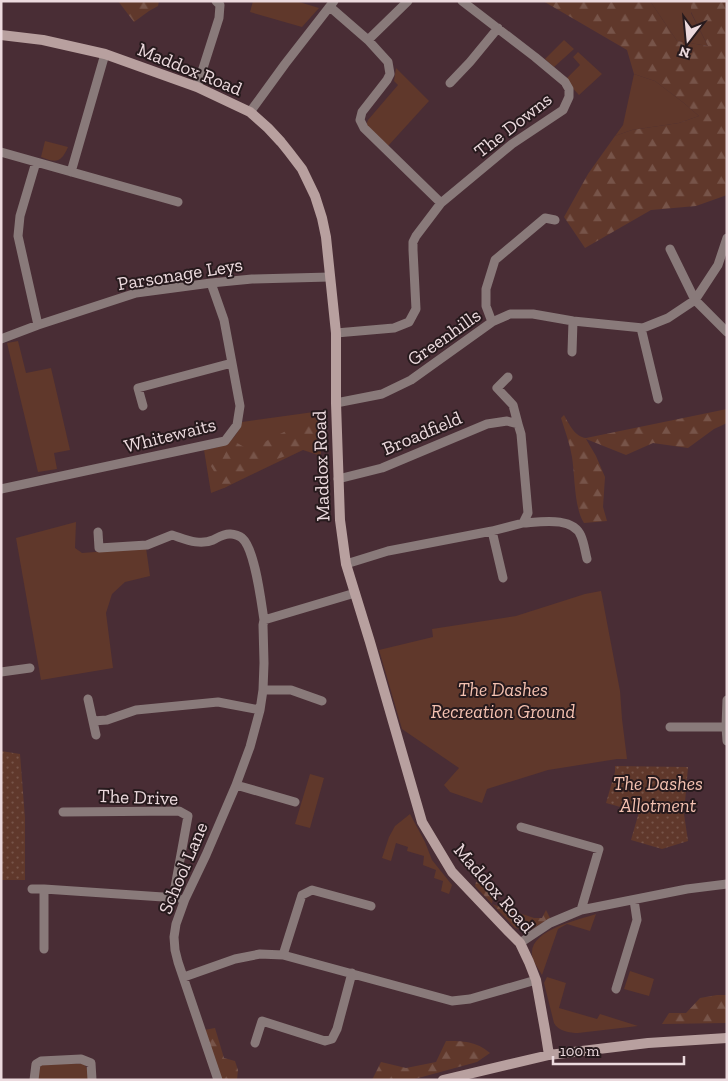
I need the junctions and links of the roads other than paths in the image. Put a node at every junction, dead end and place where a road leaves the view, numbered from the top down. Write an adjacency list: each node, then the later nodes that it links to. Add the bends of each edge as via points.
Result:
1 (216, 1): 10 (street, via 220,6 219,18)
2 (408, 1): 7 (street)
3 (462, 1): 5 (street, The Downs)
4 (332, 4): 7 (street); 11 (street)
5 (498, 28): 9 (street); 16 (street, The Downs, via 564,82 570,96 563,110 512,144)
6 (1, 35): 8 (street, Maddox Road, via 43,40)
7 (368, 40): 16 (street, via 388,62 390,74 362,112 360,120 364,128)
8 (104, 54): 10 (street, Maddox Road); 14 (street)
9 (450, 83)
10 (197, 87): 11 (street, Maddox Road)
11 (250, 112): 20 (street, Maddox Road, via 289,152 315,196 326,237)
12 (1, 152): 13 (street)
13 (36, 162): 14 (street); 25 (street, via 20,216 18,236)
14 (71, 172): 15 (street)
15 (178, 202)
16 (442, 203): 28 (street, The Downs, via 413,242 416,309 409,322 394,328)
17 (555, 220): 24 (street, via 545,218 496,260 486,289 486,306)
18 (727, 238): 22 (street, Greenhills, via 718,265)
19 (670, 249): 22 (street)
20 (330, 277): 21 (street, Parsonage Leys); 28 (street, Maddox Road)
21 (211, 282): 25 (street, Parsonage Leys, via 136,294); 31 (street, Whitewaits, via 224,320)
22 (696, 300): 26 (street, Greenhills, via 668,318); 27 (street)
23 (573, 321): 24 (street, Greenhills, via 533,314 510,314); 26 (street, Greenhills); 30 (street)
24 (492, 322): 34 (street, Greenhills, via 411,380 382,394)
25 (38, 325): 29 (street, Parsonage Leys)
26 (641, 328): 33 (street)
27 (727, 332)
28 (336, 333): 34 (street, Maddox Road)
29 (4, 338)
30 (572, 352)
31 (232, 363): 35 (street, Whitewaits, via 138,388); 38 (street, Whitewaits, via 240,406 237,425 225,441)
32 (508, 377): 36 (street, via 497,388 513,405)
33 (658, 399)
34 (336, 403): 37 (street, Maddox Road)
35 (143, 406)
36 (518, 424): 37 (street, Broadfield, via 507,421 487,424 382,468); 39 (street, via 528,513)
37 (338, 479): 43 (street, Maddox Road)
38 (1, 489)
39 (523, 523): 40 (street); 42 (street, via 557,521 573,526 581,534)
40 (492, 531): 43 (street, via 388,551); 44 (street)
41 (98, 532): 46 (street, School Lane, via 99,548 147,544 172,535 201,542 212,541 222,535 241,537 253,558)
42 (587, 559)
43 (346, 564): 45 (street, Maddox Road)
44 (503, 578)
45 (356, 593): 46 (street); 71 (street, Maddox Road, via 422,822 452,872)
46 (264, 620): 49 (street, School Lane)
47 (30, 668): 48 (street)
48 (1, 672)
49 (263, 690): 52 (street, via 291,690); 53 (street, School Lane)
50 (88, 699): 54 (street)
51 (727, 700): 55 (street)
52 (322, 702)
53 (260, 710): 54 (street, via 218,702 136,710 107,720); 59 (street, School Lane)
54 (93, 721): 57 (street)
55 (726, 727): 56 (street); 58 (street)
56 (670, 728)
57 (96, 735)
58 (727, 741)
59 (236, 785): 60 (street); 67 (street, School Lane)
60 (296, 802)
61 (63, 812): 66 (street, The Drive, via 179,811 188,816)
62 (521, 826): 70 (street, via 599,849)
63 (727, 884): 68 (street)
64 (32, 888): 65 (street)
65 (44, 889): 66 (street); 72 (street)
66 (173, 898): 67 (street)
67 (185, 898): 75 (street, School Lane, via 174,937)
68 (634, 900): 70 (street); 77 (street, via 637,920)
69 (372, 906): 73 (street, via 312,890 302,895)
70 (581, 910): 71 (street, via 550,923)
71 (520, 943): 76 (street, Maddox Road)
72 (44, 949)
73 (283, 955): 74 (street); 75 (street, via 260,954 235,959)
74 (352, 973): 76 (street, via 452,1001); 79 (street, via 332,1039 325,1041 262,1021)
75 (184, 977): 83 (street, School Lane)
76 (536, 980): 80 (street, Maddox Road)
77 (616, 989)
78 (727, 1038): 80 (street)
79 (255, 1043)
80 (548, 1055): 84 (street)
81 (34, 1080): 82 (street, via 36,1064 41,1061 82,1059 91,1063)
82 (92, 1080)
83 (218, 1080)
84 (443, 1080)

